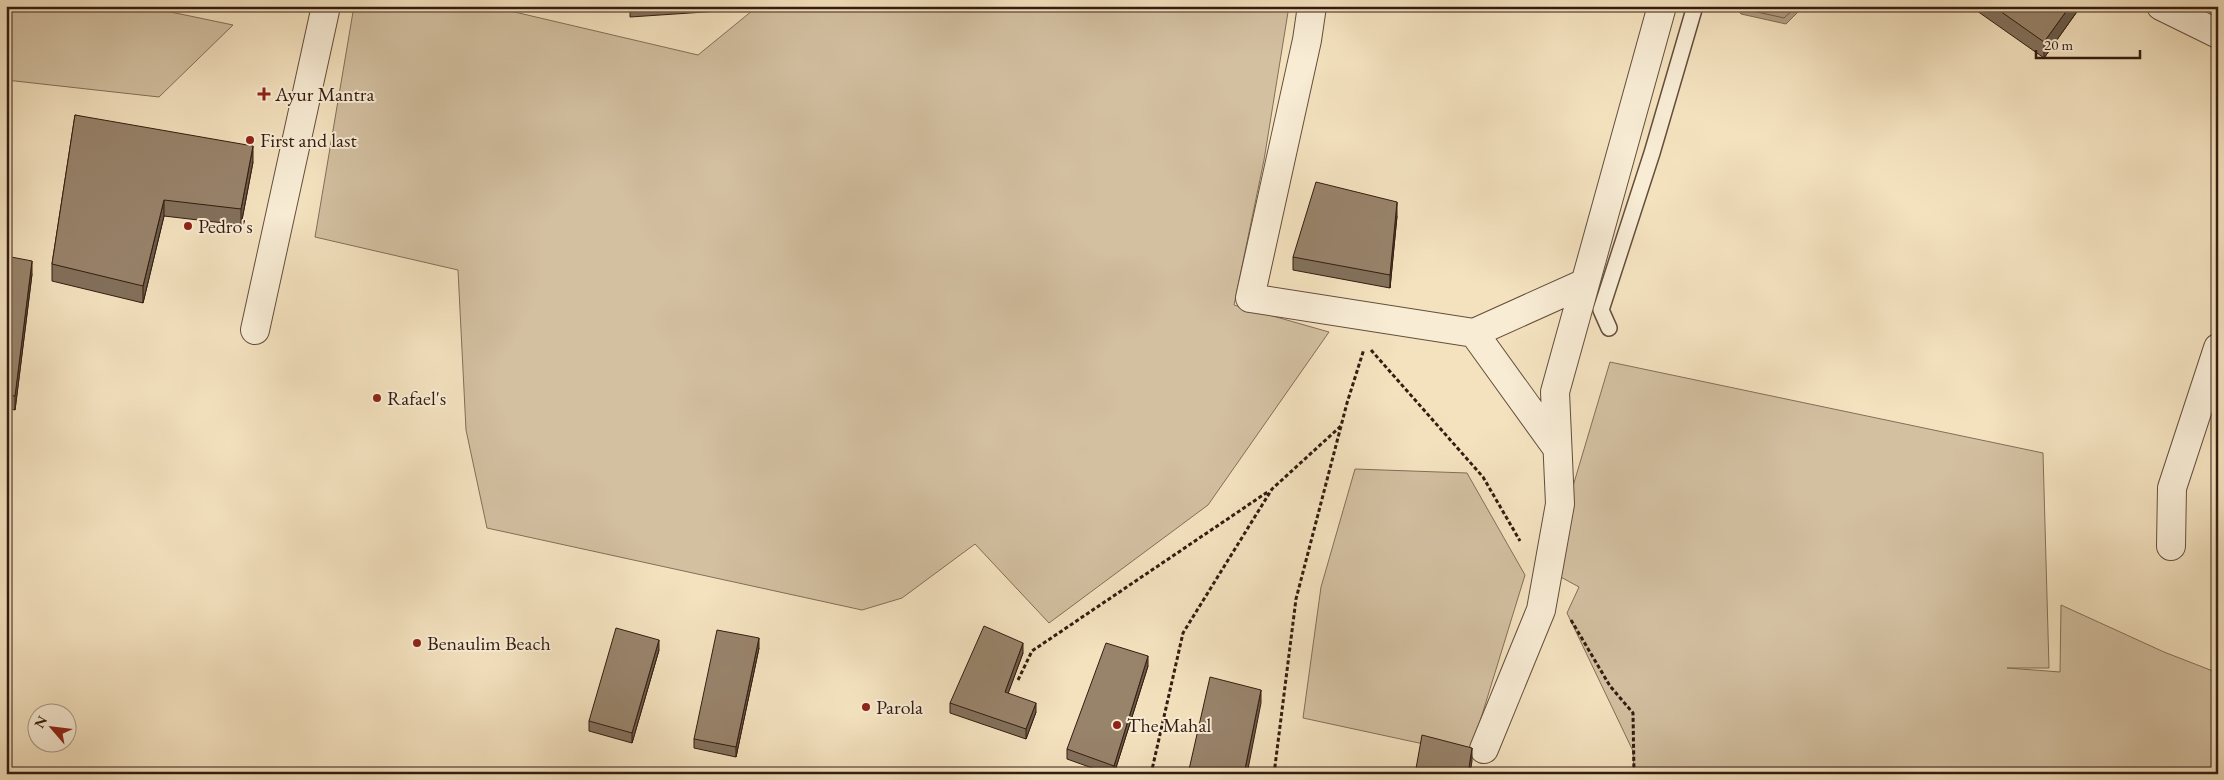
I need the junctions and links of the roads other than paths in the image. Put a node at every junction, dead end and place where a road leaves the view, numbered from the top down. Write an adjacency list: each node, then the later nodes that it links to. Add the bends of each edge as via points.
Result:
1 (326, 6): 9 (street)
2 (1312, 6): 10 (street, via 1250,298)
3 (1662, 6): 7 (street)
4 (1695, 6): 8 (lane, via 1601,310)
5 (2161, 6): 6 (street)
6 (2218, 34)
7 (1585, 283): 10 (street); 12 (street, via 1555,392)
8 (1609, 328)
9 (255, 330)
10 (1474, 333): 12 (street)
11 (2218, 348): 13 (street, via 2172,488)
12 (1557, 448): 14 (street, via 1560,504 1541,610)
13 (2171, 546)
14 (1484, 749)

